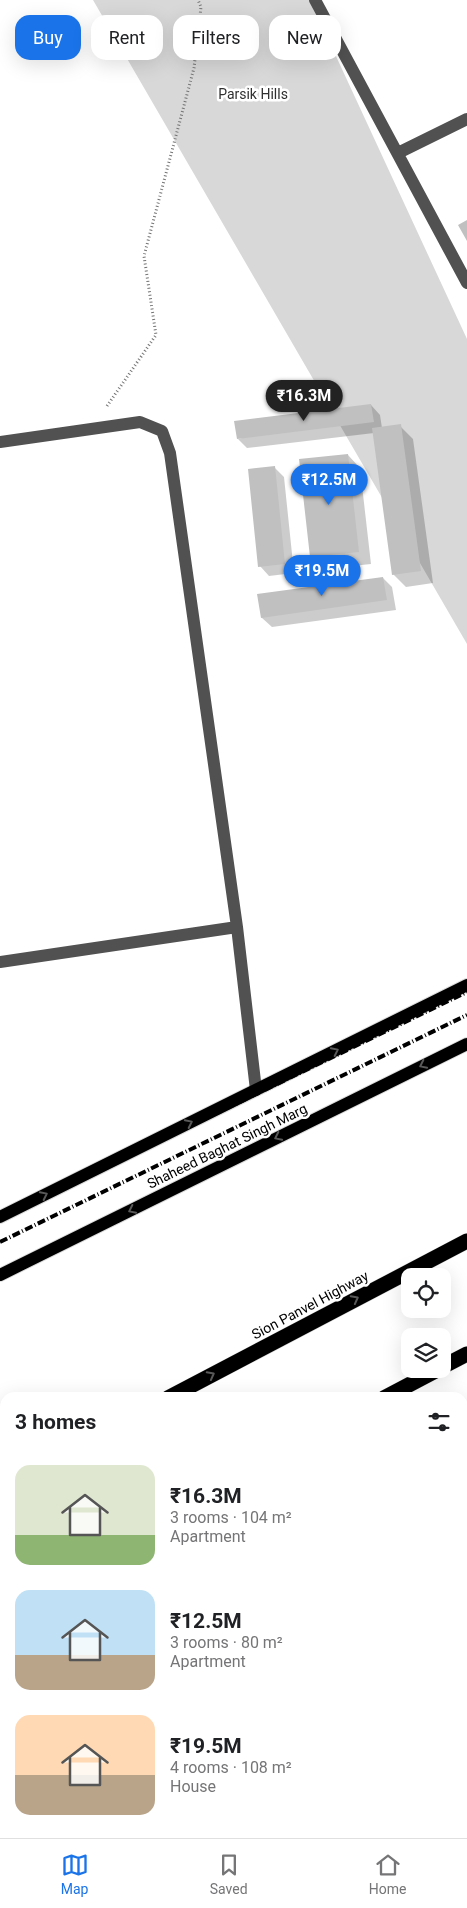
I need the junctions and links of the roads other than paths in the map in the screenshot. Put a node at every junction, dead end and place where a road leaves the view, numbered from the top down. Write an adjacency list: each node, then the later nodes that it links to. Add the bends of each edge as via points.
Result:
1 (315, 0): 3 (lane)
2 (467, 119): 3 (lane)
3 (398, 153): 4 (lane)
4 (467, 283)
5 (0, 442): 6 (lane, via 140,422 162,431 170,453)
6 (238, 927): 7 (lane); 10 (lane)
7 (0, 962)
8 (467, 985): 10 (main road, one-way to 8)
9 (467, 1044): 13 (main road, Shaheed Baghat Singh Marg, one-way to 13)
10 (256, 1090): 11 (main road, one-way to 10)
11 (0, 1217)
12 (467, 1241): 17 (highway, Sion Panvel Highway, one-way to 12)
13 (0, 1275)
14 (467, 1354): 15 (highway)
15 (451, 1362)
16 (422, 1378): 18 (highway)
17 (179, 1392)
18 (395, 1392)

